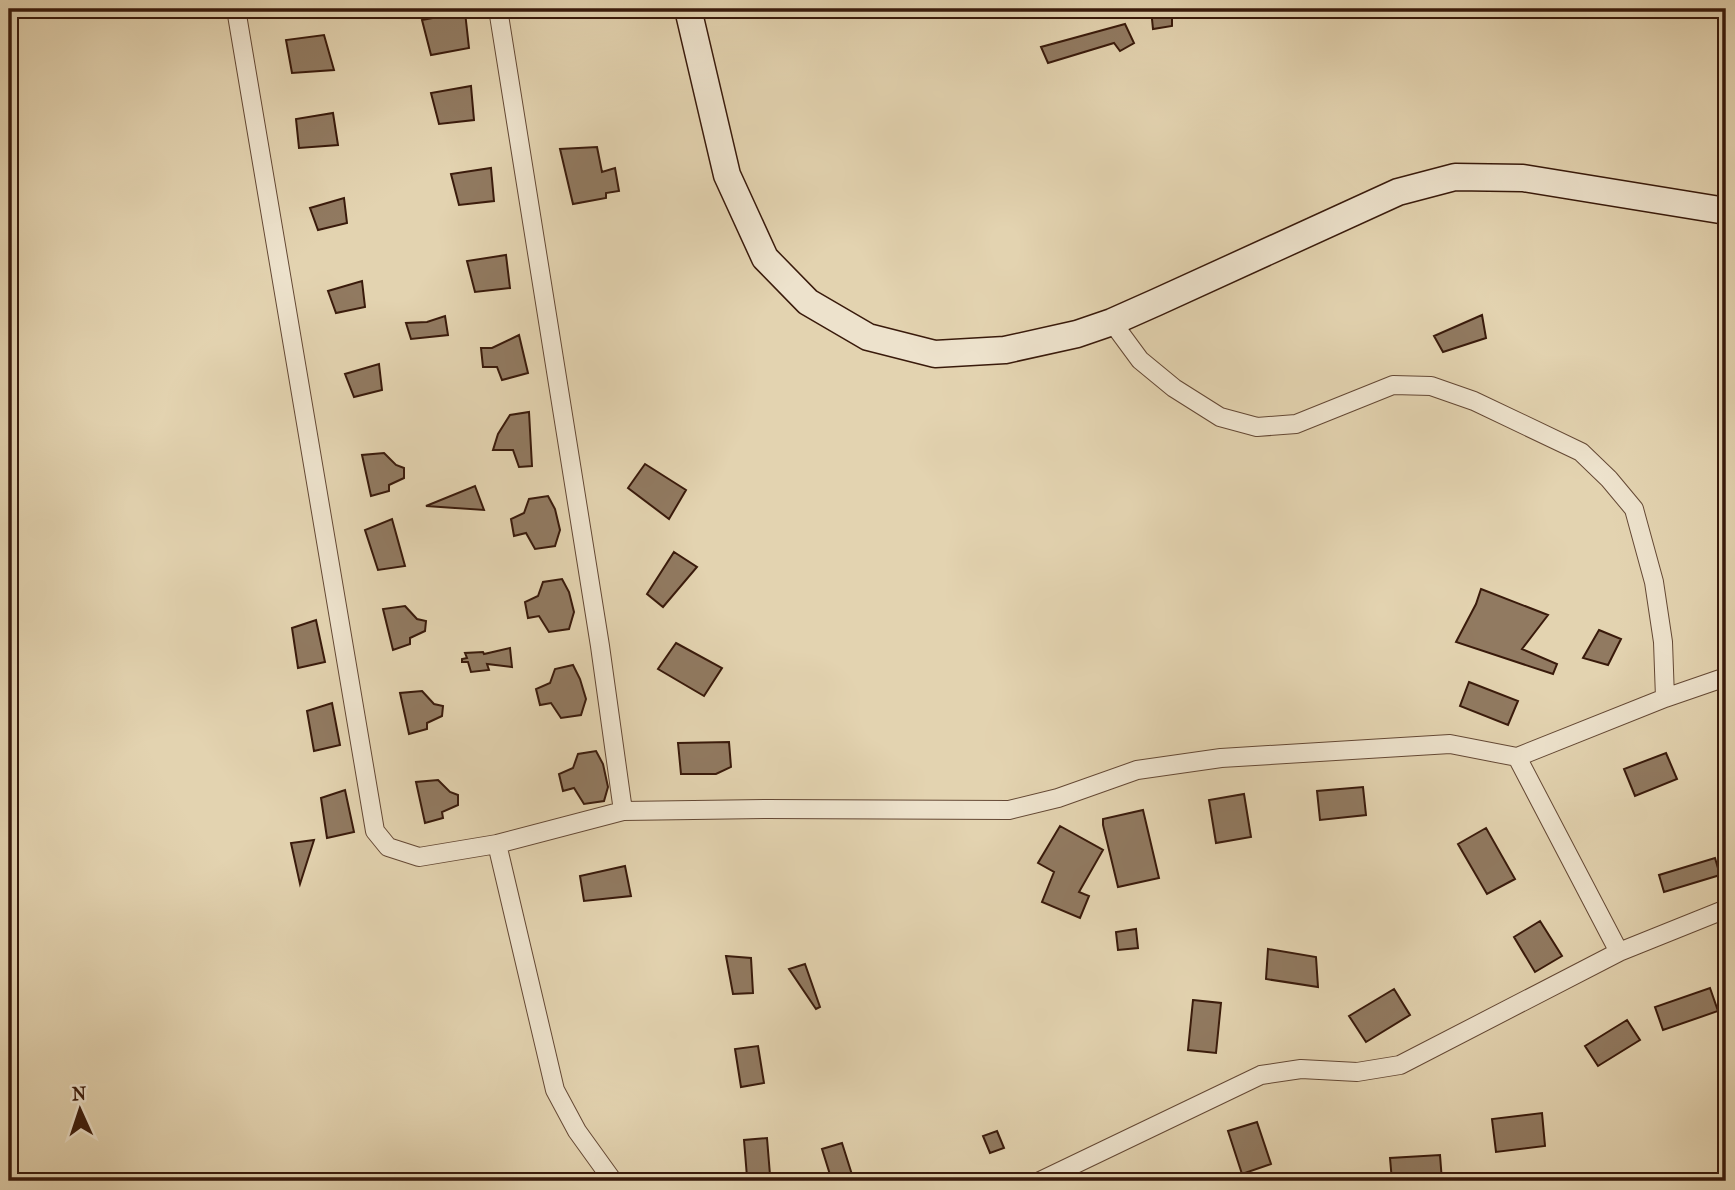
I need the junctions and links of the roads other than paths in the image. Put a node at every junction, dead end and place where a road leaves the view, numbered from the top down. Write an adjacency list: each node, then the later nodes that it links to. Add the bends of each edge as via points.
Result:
1 (236, 9): 10 (street, via 375,831 388,847 419,857)
2 (498, 9): 9 (street)
3 (688, 9): 5 (street, via 727,175 765,258 808,302 868,337 935,354 1005,350)
4 (1726, 211): 5 (street, via 1523,178 1455,177 1398,192)
5 (1112, 322): 7 (street, via 1140,360 1220,417 1257,427 1296,424 1393,385 1431,386 1474,401 1581,452 1634,509 1654,582)
6 (1726, 677): 7 (street)
7 (1665, 698): 8 (street)
8 (1517, 757): 9 (street, via 1450,744 1221,758 1137,771 1009,810); 12 (street)
9 (624, 811): 10 (street)
10 (497, 844): 14 (street, via 555,1090)
11 (1726, 909): 12 (street)
12 (1619, 952): 13 (street, via 1400,1065 1357,1072 1301,1069 1261,1075)
13 (1051, 1179)
14 (613, 1181)

